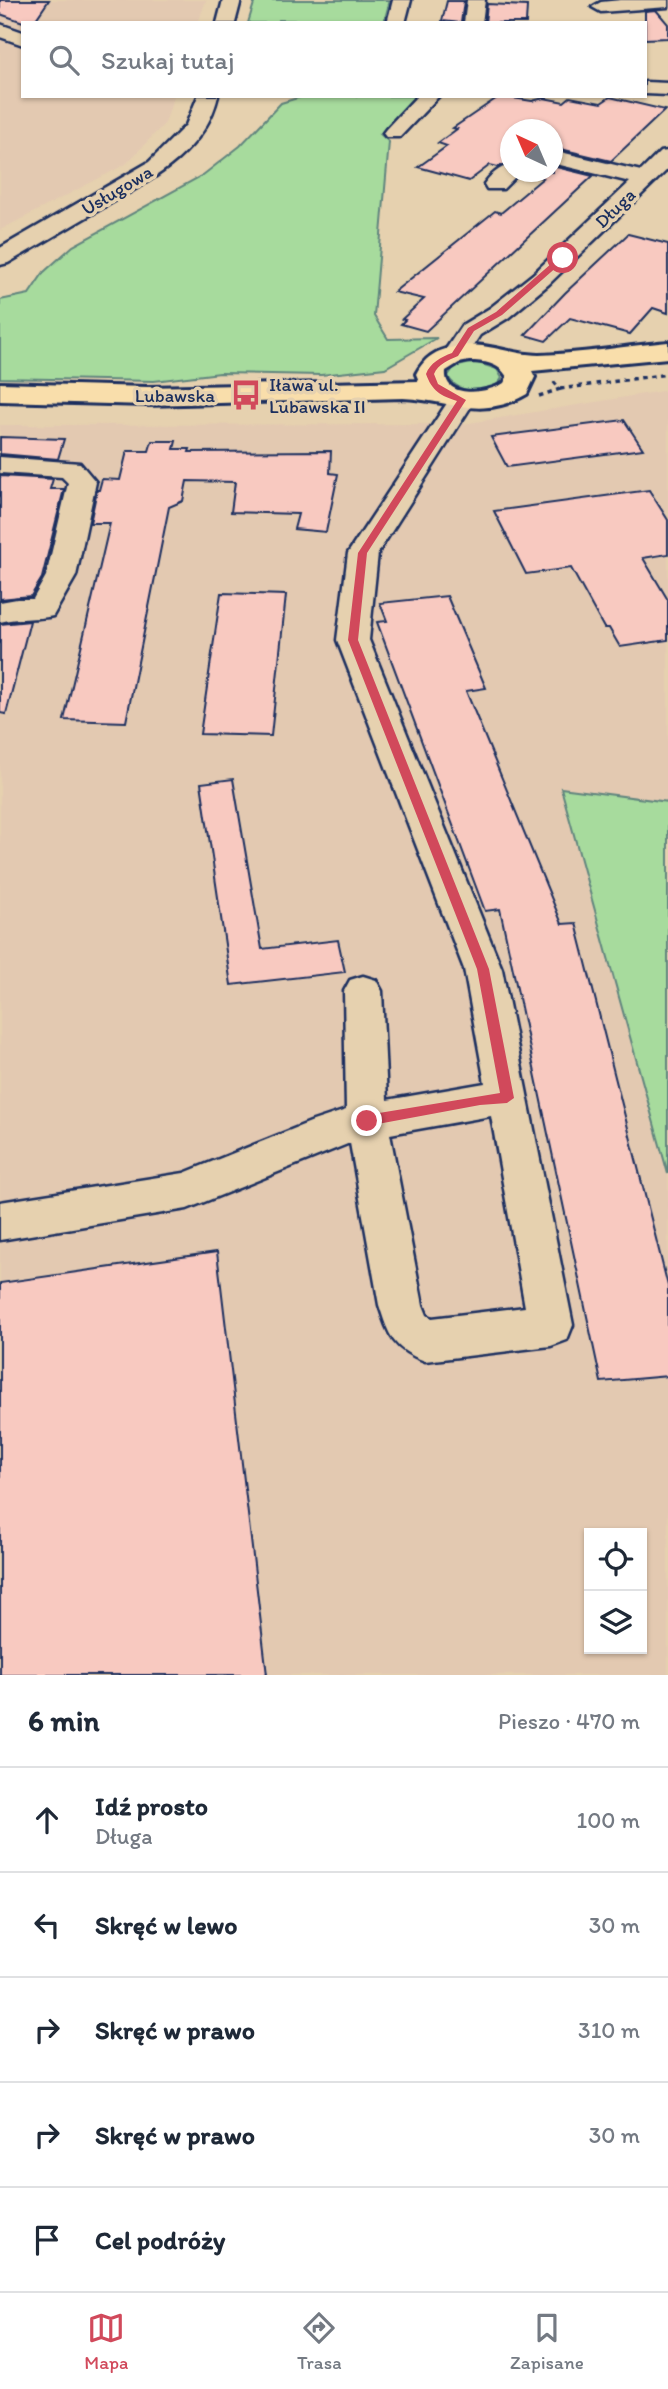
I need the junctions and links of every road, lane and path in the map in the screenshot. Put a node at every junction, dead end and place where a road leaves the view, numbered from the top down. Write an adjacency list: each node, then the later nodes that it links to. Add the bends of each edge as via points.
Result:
1 (232, 0): 6 (street)
2 (402, 0): 7 (street)
3 (476, 0): 8 (street)
4 (668, 2): 5 (street)
5 (601, 7)
6 (227, 21)
7 (397, 21)
8 (473, 21)
9 (0, 30): 10 (street)
10 (21, 38)
11 (647, 88): 12 (street)
12 (668, 89)
13 (208, 98): 18 (street, Usługowa, via 195,128 157,167)
14 (427, 98): 15 (street)
15 (393, 133)
16 (563, 157): 17 (street)
17 (660, 168): 19 (street, Długa)
18 (0, 258)
19 (499, 313): 22 (street, via 486,339 489,349); 24 (street, Długa, via 471,330)
20 (668, 351): 22 (main road)
21 (668, 356): 22 (main road, via 546,373)
22 (510, 367): 24 (main road, via 476,353); 24 (main road, via 517,388 500,398)
23 (668, 374): 25 (path)
24 (447, 379): 26 (main road, Lubawska, via 403,389 147,396); 30 (street, Długa, via 363,553 353,640 483,969)
25 (560, 389)
26 (9, 393)
27 (0, 466): 28 (street, via 70,469 82,482 61,576 42,609)
28 (0, 612)
29 (363, 991): 31 (street)
30 (507, 1098): 31 (street); 31 (street, Długa, via 551,1325 425,1340 409,1328)
31 (367, 1121): 32 (street, via 187,1191)
32 (0, 1221)

